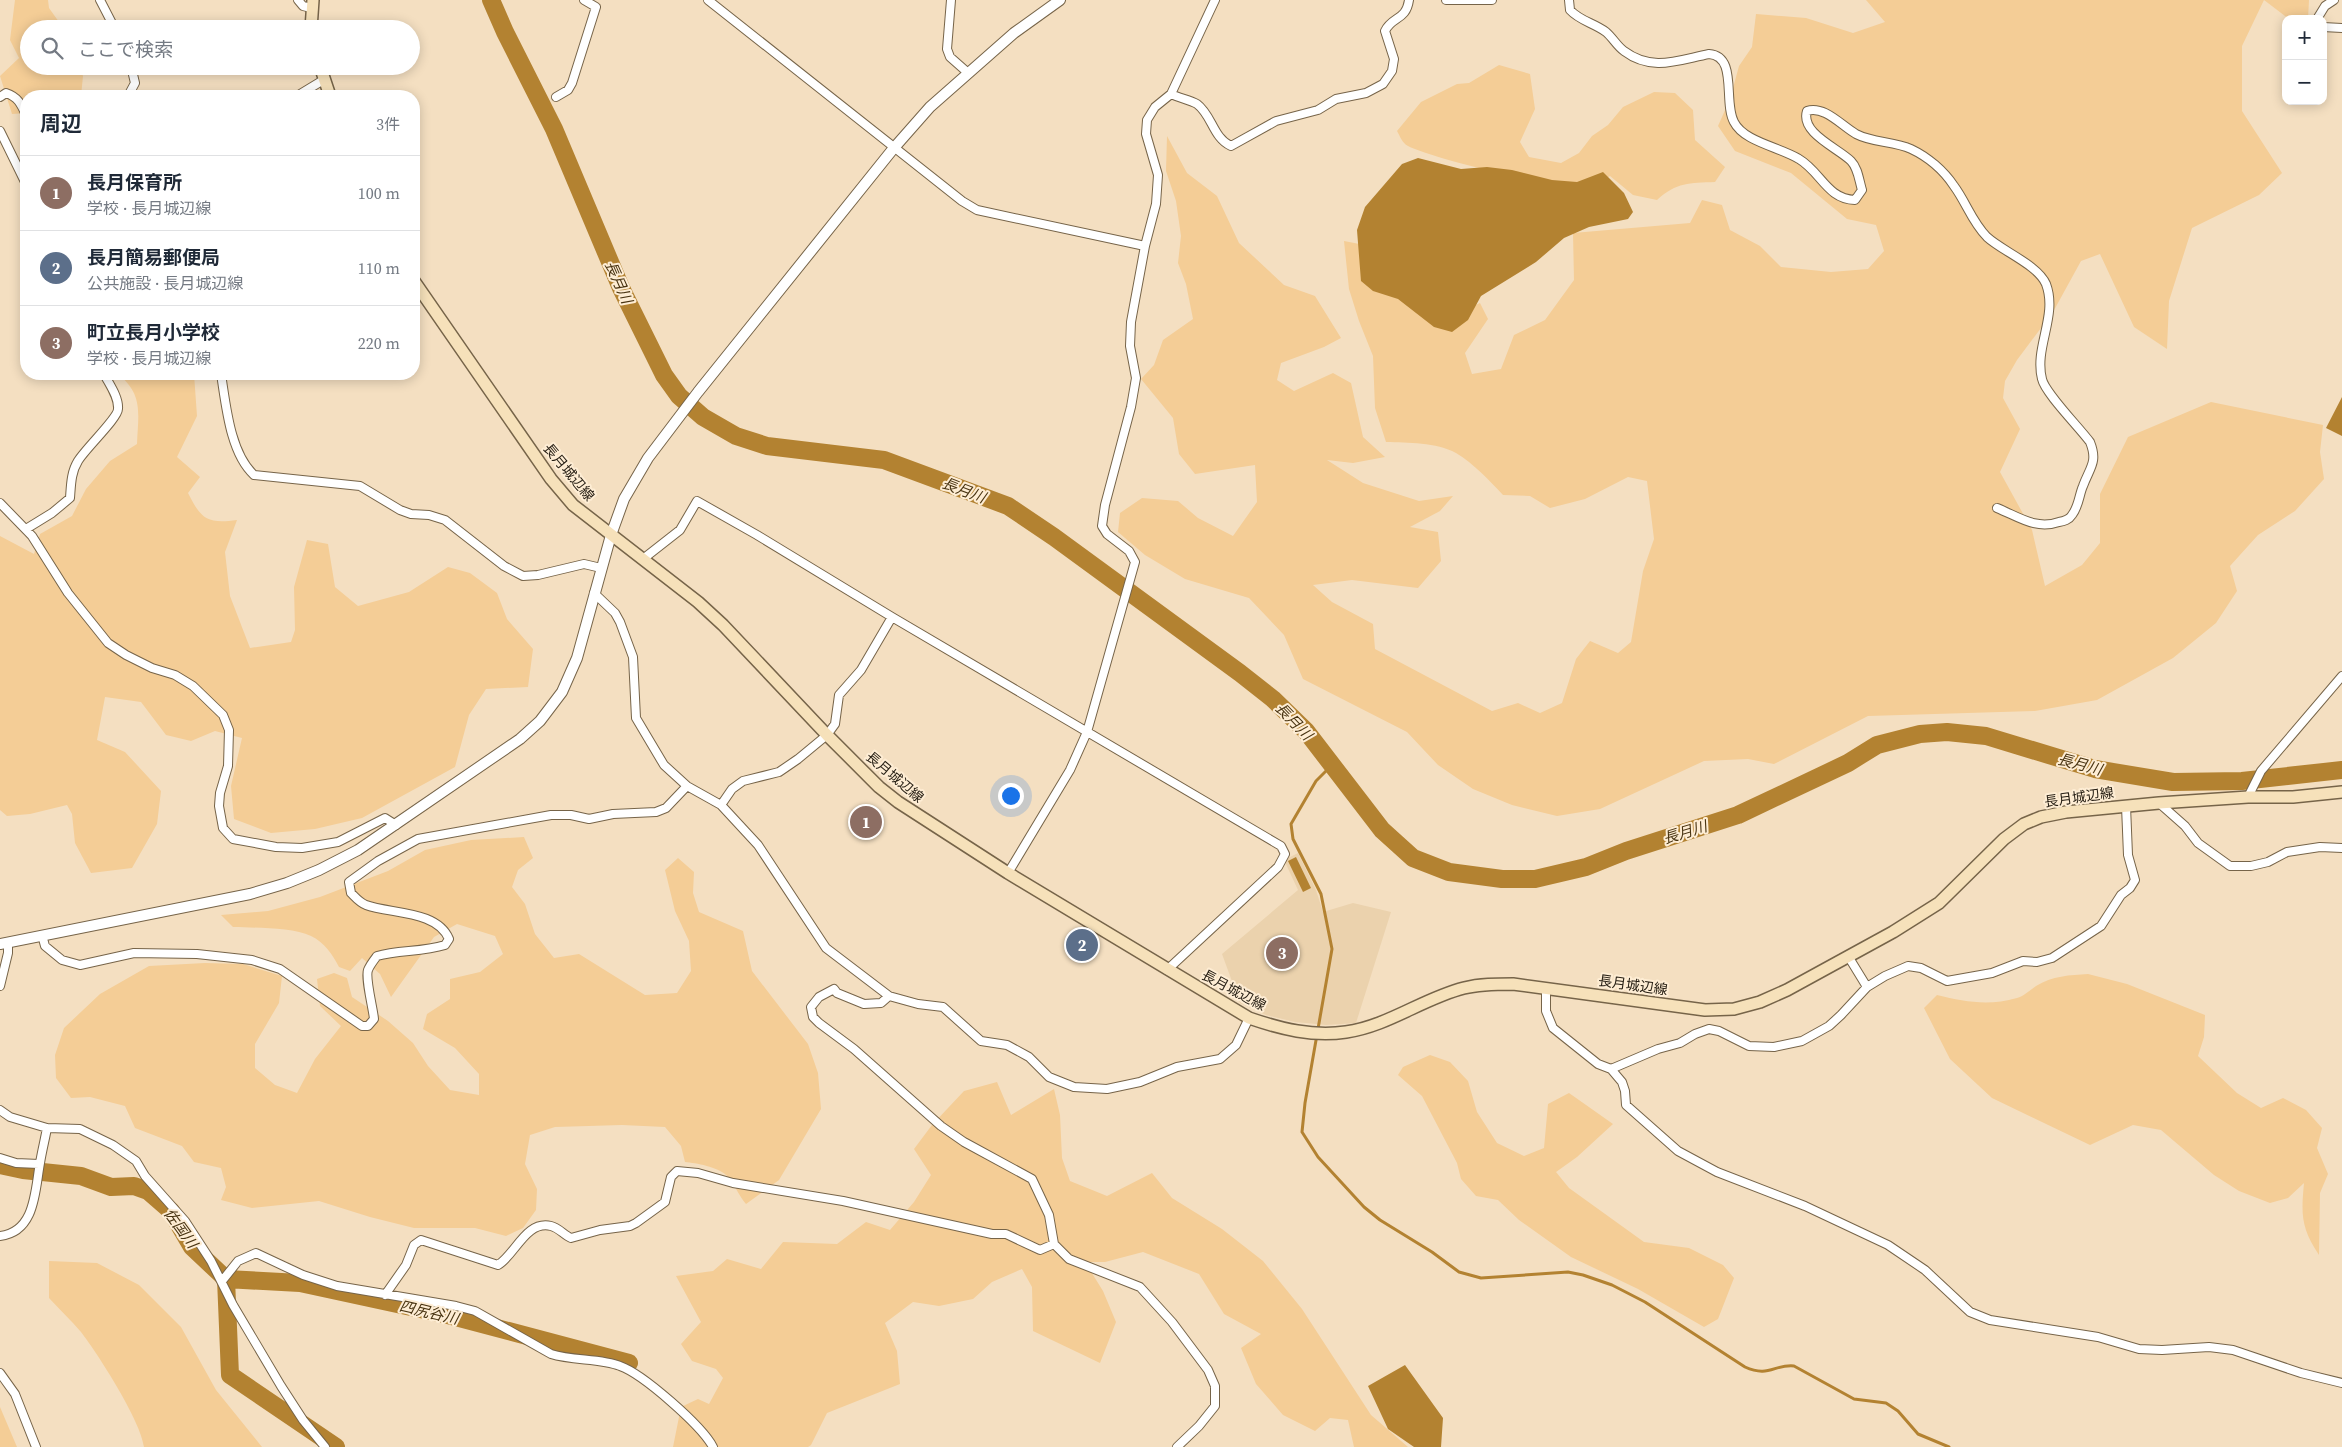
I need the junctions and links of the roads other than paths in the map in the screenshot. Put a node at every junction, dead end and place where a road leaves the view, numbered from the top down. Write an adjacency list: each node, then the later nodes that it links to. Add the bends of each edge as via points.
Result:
1 (100, 0): 16 (street)
2 (298, 0): 14 (street, via 303,6)
3 (584, 0): 29 (street, via 596,8 572,83 568,90)
4 (708, 0): 32 (street)
5 (951, 0): 20 (street, via 947,48 950,57)
6 (1060, 0): 20 (street)
7 (1215, 0): 27 (street)
8 (1409, 0): 27 (street, via 1408,10 1388,24 1384,31 1394,59 1392,71 1383,84 1366,93 1336,98 1318,110 1276,121 1231,146 1222,142 1196,104)
9 (1446, 0): 10 (street)
10 (1463, 0): 11 (street)
11 (1492, 0)
12 (1569, 0): 39 (street, via 1570,10 1576,18 1594,24 1639,61 1657,64 1716,54 1724,60 1727,70 1729,112 1738,130 1754,140 1785,150 1808,165 1827,187 1844,199 1855,200 1862,190 1857,171 1851,162 1807,125 1807,111 1823,111 1858,135 1912,149 1941,169 1988,237 2038,273 2046,284 2049,305 2040,367 2042,381 2090,442 2093,462 2078,504 2067,520 2046,526 2034,524)
13 (2334, 0): 15 (street)
14 (312, 4): 17 (main road)
15 (2319, 15)
16 (110, 20)
17 (311, 20)
18 (2327, 26): 19 (street)
19 (2342, 28)
20 (967, 72): 32 (street)
21 (133, 75): 24 (street, via 135,84)
22 (323, 75): 23 (main road)
23 (325, 79): 25 (street); 26 (main road)
24 (132, 90)
25 (307, 90)
26 (328, 90)
27 (1171, 94): 34 (street, via 1155,107 1147,120 1146,134 1158,175 1156,204)
28 (0, 97): 30 (street, via 6,93)
29 (556, 97)
30 (20, 101)
31 (0, 131): 33 (street)
32 (893, 149): 34 (street, via 977,210); 41 (street, via 648,458 624,499)
33 (20, 172)
34 (1145, 246): 47 (street, via 1131,322 1130,346 1136,378 1102,526 1129,551 1135,562)
35 (420, 290): 41 (main road, 長月城辺線, via 551,479 573,505)
36 (107, 380): 40 (street, via 118,410 115,417 90,444 72,472 70,498)
37 (222, 380): 43 (street, via 238,450 254,475 360,486 400,510 445,520 504,566 523,576 584,564)
38 (0, 503): 40 (street)
39 (1997, 508)
40 (26, 528): 55 (street, via 68,593 108,643 126,656 175,675 193,686 223,715 229,730 228,766 219,806 223,828 234,840 302,848 338,842 385,818)
41 (611, 535): 42 (main road, 長月城辺線); 43 (street)
42 (643, 559): 45 (street, via 680,530 697,501); 48 (main road, 長月城辺線, via 723,625)
43 (601, 568): 44 (street)
44 (594, 593): 49 (street, via 615,613 633,657 636,718 664,765); 55 (street, via 577,658 562,692 540,721 520,739)
45 (892, 617): 47 (street); 48 (street, via 861,670 839,695 836,724)
46 (2342, 676): 51 (street, via 2261,772)
47 (1087, 732): 57 (street, via 1070,770); 61 (street, via 1281,846 1285,854 1278,867)
48 (827, 735): 53 (street, via 779,772 743,781 732,789); 57 (main road, 長月城辺線, via 898,802)
49 (687, 786): 53 (street); 58 (street, via 666,808 656,812 589,819 551,815 418,839 349,882 351,893 364,905 421,916 446,931 449,939 445,945 431,949 394,951 377,956 368,969 374,1019 368,1026 362,1026 268,964 197,954 134,953 80,964 62,960 50,951)
50 (2342, 792): 51 (main road, 長月城辺線)
51 (2248, 797): 52 (main road, 長月城辺線)
52 (2158, 803): 54 (main road, 長月城辺線); 56 (street, via 2185,826 2198,843 2230,866 2268,862 2287,852)
53 (721, 805): 65 (street, via 758,845 826,948)
54 (2126, 806): 60 (main road, 長月城辺線, via 2066,812 2024,824 1938,903); 63 (street, via 2128,855 2135,880 2101,926 2052,958 2037,962 2023,961 1992,973 1953,981 1908,966)
55 (396, 825): 58 (street, via 358,850 287,883 250,894)
56 (2342, 848)
57 (1008, 873): 61 (main road, 長月城辺線)
58 (42, 935): 59 (street)
59 (4, 943): 62 (street, via 8,954)
60 (1848, 956): 63 (street); 64 (main road, 長月城辺線, via 1787,990 1734,1009 1705,1010)
61 (1167, 970): 66 (main road, 長月城辺線)
62 (0, 986)
63 (1867, 987): 67 (street, via 1829,1026 1802,1041 1774,1047 1749,1046 1708,1029 1680,1044 1658,1049)
64 (1546, 989): 66 (main road, 長月城辺線, via 1513,984 1462,988 1372,1026 1348,1032 1292,1031); 67 (street, via 1546,1011 1553,1028 1598,1064)
65 (888, 996): 66 (street, via 943,1007 981,1041 1007,1045 1029,1057 1049,1077 1074,1087 1107,1089 1140,1082 1177,1067 1220,1060 1236,1044); 73 (street, via 881,1003 864,1004 834,989 811,1007 818,1023 854,1049 941,1126 1032,1179 1049,1214)
66 (1249, 1018)
67 (1611, 1069): 77 (street, via 1622,1082 1626,1105 1678,1151 1717,1172 1805,1206 1888,1245 1925,1270 1970,1312 1990,1320 2098,1337 2139,1349 2209,1347 2233,1350)
68 (0, 1110): 69 (street, via 10,1117)
69 (47, 1128): 71 (street); 74 (street, via 80,1129 136,1161 145,1176 185,1221)
70 (0, 1158): 71 (street, via 16,1163)
71 (40, 1164): 72 (street, via 32,1211 19,1227)
72 (0, 1236)
73 (1054, 1244): 75 (street, via 1040,1250 1006,1234 992,1234 843,1201 677,1171 671,1177 665,1202 636,1223 572,1238 548,1225 540,1226 524,1236 498,1265 421,1240 414,1245 406,1265); 81 (street, via 1069,1259 1140,1287 1172,1322 1208,1370 1215,1386 1215,1406)
74 (222, 1281): 75 (street, via 238,1261 256,1253 337,1286); 79 (street, via 281,1386)
75 (386, 1295): 80 (street, via 474,1311 551,1354 621,1366 696,1423)
76 (0, 1373): 78 (street, via 15,1394)
77 (2342, 1383)
78 (36, 1447)
79 (324, 1447)
80 (713, 1447)
81 (1177, 1447)

